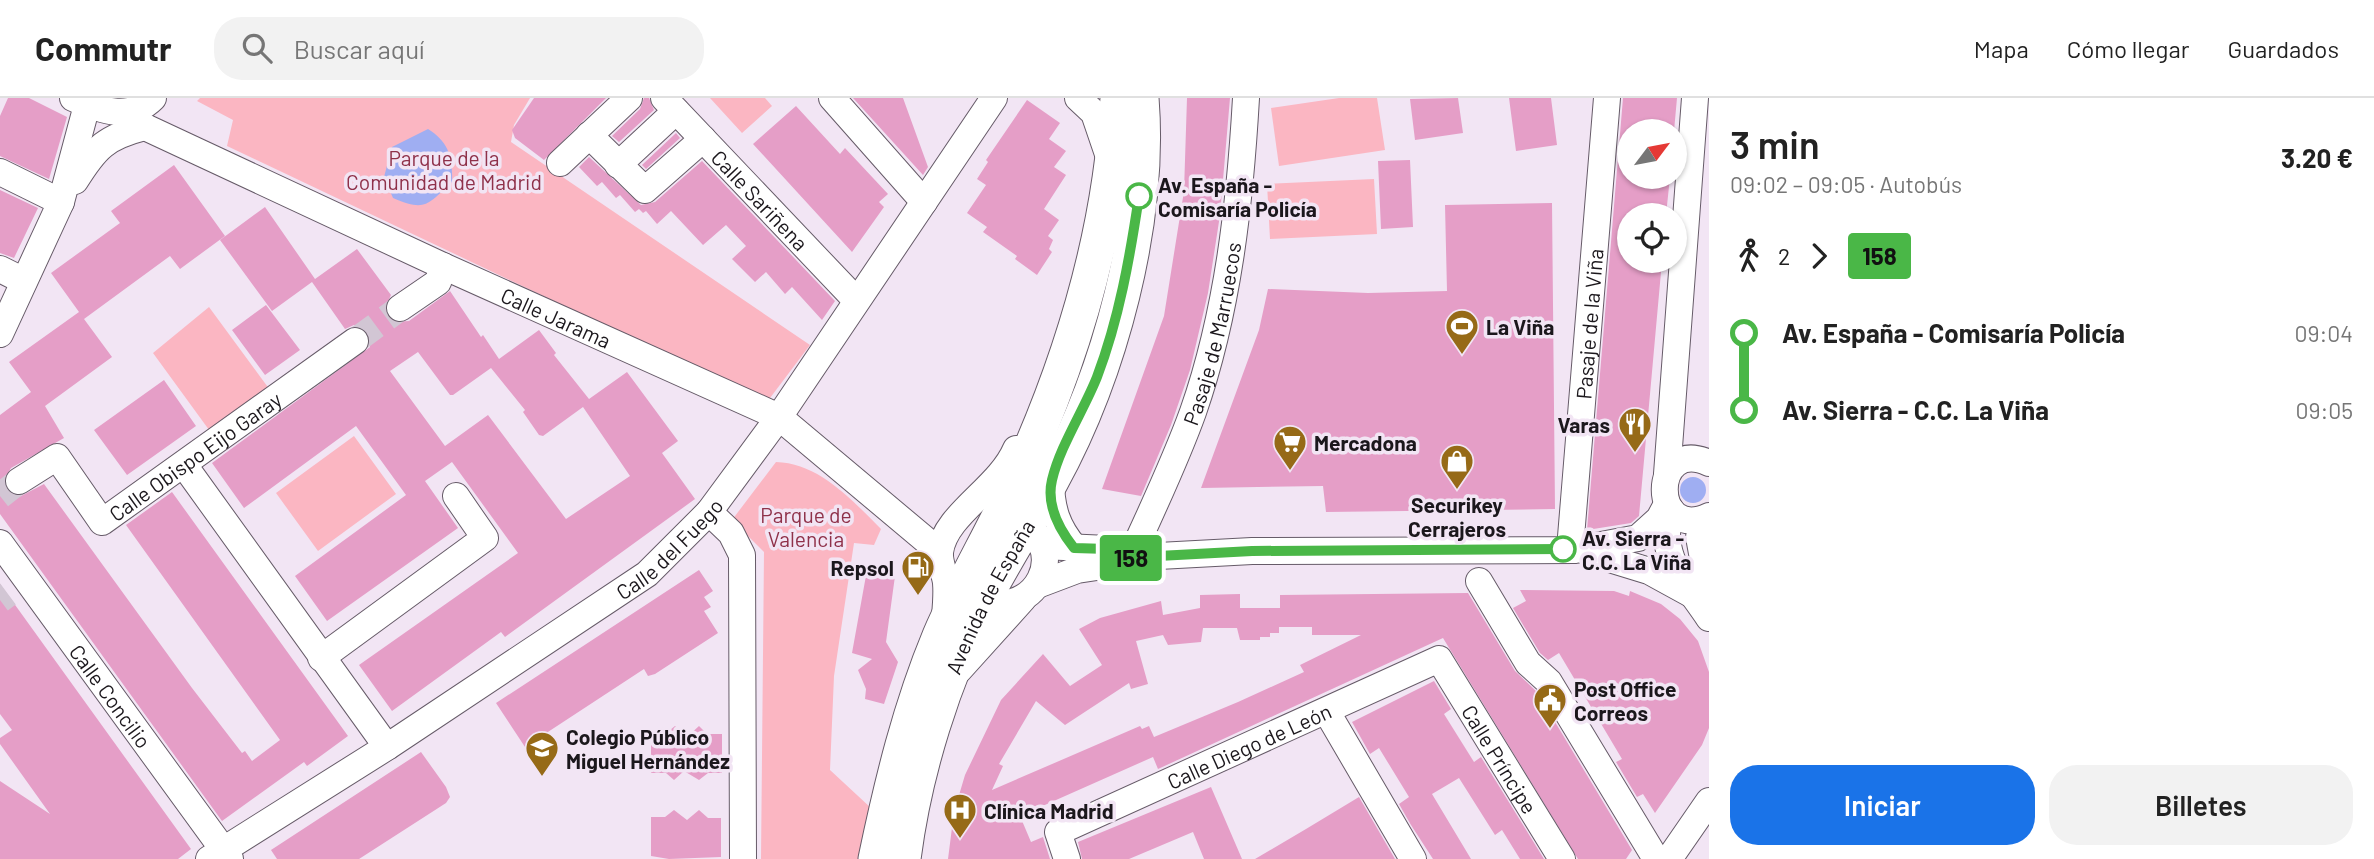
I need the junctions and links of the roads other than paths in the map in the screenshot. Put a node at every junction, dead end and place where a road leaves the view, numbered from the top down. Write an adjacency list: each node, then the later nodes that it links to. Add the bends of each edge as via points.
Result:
1 (629, 98): 13 (street)
2 (832, 98): 21 (street)
3 (994, 98): 21 (street, Calle del Fuego)
4 (1078, 98): 19 (street, via 1094,113)
5 (1118, 98): 19 (main road, Avenida de España)
6 (1141, 98): 35 (main road, Avenida de España, via 1139,195 1127,274 1097,375)
7 (1246, 98): 47 (street, Pasaje de Marruecos, via 1234,235 1218,322 1193,410 1160,494)
8 (1607, 98): 45 (street, Pasaje de la Viña)
9 (1695, 98): 17 (street)
10 (80, 101): 12 (street, via 109,113); 20 (street)
11 (670, 105): 14 (street, Calle Sariñena); 16 (street)
12 (151, 107): 20 (street, via 94,152); 22 (street, Calle Jarama)
13 (589, 135): 15 (street); 16 (street)
14 (703, 139): 16 (street, via 645,190); 25 (street, Calle Sariñena)
15 (560, 163)
16 (618, 165)
17 (1699, 168): 33 (street)
18 (0, 172): 20 (street)
19 (1113, 172): 29 (main road, Avenida de España, via 1092,280)
20 (61, 202): 24 (street)
21 (923, 202): 25 (street, Calle del Fuego)
22 (443, 267): 26 (street, via 438,282); 30 (street, Calle Jarama)
23 (0, 269): 24 (street)
24 (24, 281): 27 (street)
25 (856, 299): 30 (street, Calle del Fuego)
26 (400, 308)
27 (0, 334)
28 (355, 341): 32 (street, Calle Obispo Eijo Garay)
29 (1064, 362): 38 (street, Avenida de España, via 1041,394 1003,475); 41 (main road, Avenida de España)
30 (779, 417): 39 (street, Calle del Fuego); 46 (street, Calle Jarama)
31 (1709, 462): 33 (street, via 1682,461)
32 (184, 465): 34 (street, Calle Obispo Eijo Garay, via 102,522 57,457); 54 (street)
33 (1667, 474): 37 (street, via 1663,484)
34 (19, 481)
35 (1051, 481): 41 (main road, Avenida de España); 43 (street, via 1051,504 1061,532)
36 (456, 496): 54 (street, via 485,538)
37 (1669, 507): 40 (street, via 1688,520); 44 (street); 45 (street, via 1638,538)
38 (967, 510): 41 (street, via 986,508); 46 (street, Avenida de España, via 955,519)
39 (709, 512): 58 (street, Calle del Fuego, via 648,574); 61 (street, via 731,533 742,555)
40 (1705, 518): 44 (street); 52 (street, via 1699,537)
41 (1023, 527): 43 (street); 50 (main road, Avenida de España); 51 (street, via 1045,566)
42 (0, 543): 60 (street, Calle Concilio, via 18,587)
43 (1074, 548): 47 (street, via 1108,549)
44 (1666, 548): 48 (street); 52 (street, via 1680,581)
45 (1572, 549): 47 (street, via 1252,551); 48 (street)
46 (940, 552): 50 (street, via 941,567)
47 (1125, 558): 51 (street, via 1077,570)
48 (1603, 558): 52 (street, via 1649,570)
49 (1479, 582): 67 (street, via 1528,663 1549,682)
50 (963, 592): 51 (street, via 1002,604); 56 (main road, Avenida de España); 62 (main road, Avenida de España, via 945,625 896,761)
51 (1031, 592): 56 (street)
52 (1700, 593): 53 (street)
53 (1709, 618)
54 (321, 657): 58 (street)
55 (1439, 659): 57 (street, Calle Diego de León); 66 (street, Calle Príncipe)
56 (950, 680): 63 (main road, Avenida de España, via 929,741)
57 (1327, 712): 64 (street, Calle Diego de León, via 1058,832); 65 (street)
58 (387, 747): 60 (street, Calle del Fuego)
59 (1709, 801): 68 (street)
60 (221, 856)
61 (743, 859)
62 (876, 859)
63 (903, 859)
64 (1067, 859)
65 (1413, 859)
66 (1562, 859)
67 (1656, 859)
68 (1670, 859)

